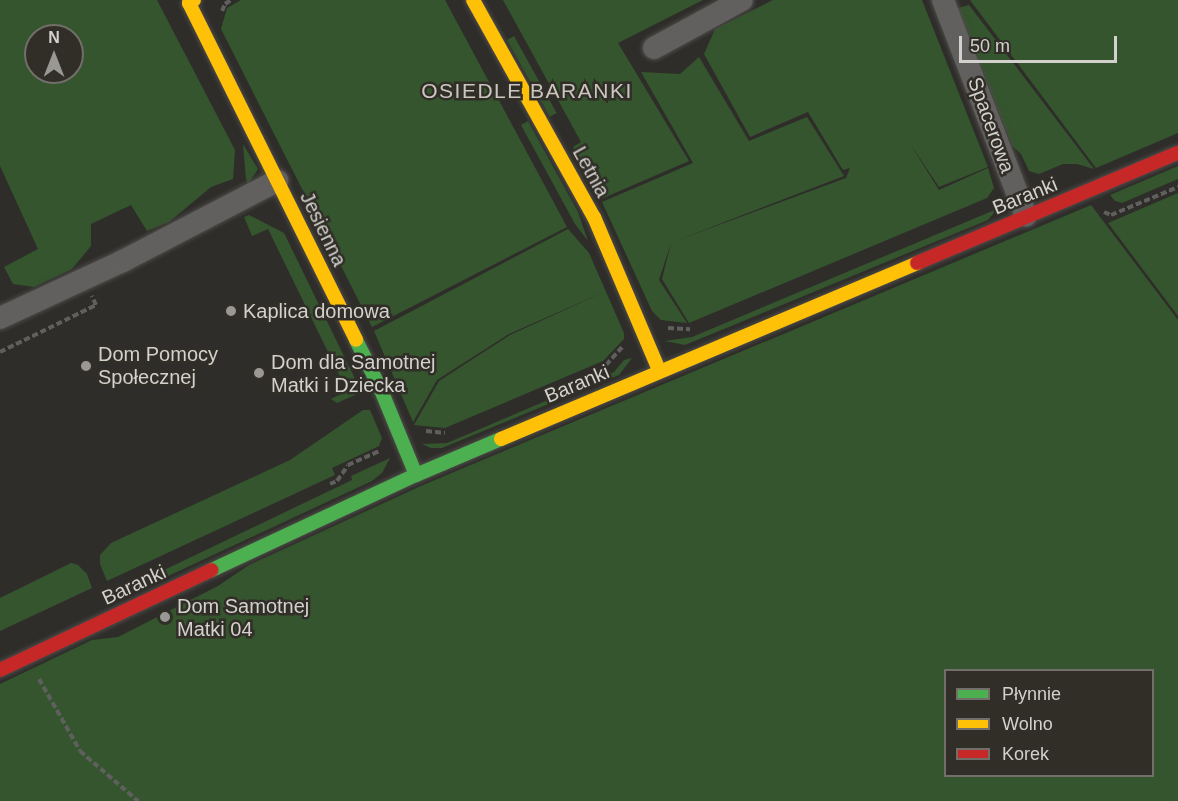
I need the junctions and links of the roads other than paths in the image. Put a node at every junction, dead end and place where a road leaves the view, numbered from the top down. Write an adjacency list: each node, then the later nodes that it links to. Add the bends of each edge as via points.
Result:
1 (473, 0): 10 (street, Letnia, via 594,217)
2 (742, 0): 5 (street)
3 (943, 0): 8 (street, Spacerowa)
4 (192, 1): 7 (street, Jesienna)
5 (654, 48)
6 (1178, 153): 8 (street, Baranki)
7 (277, 181): 9 (street, via 123,261); 11 (street, Jesienna, via 381,390)
8 (1026, 216): 10 (street, Baranki)
9 (0, 318)
10 (659, 370): 11 (street, Baranki)
11 (416, 475): 12 (street, Baranki)
12 (0, 670)

